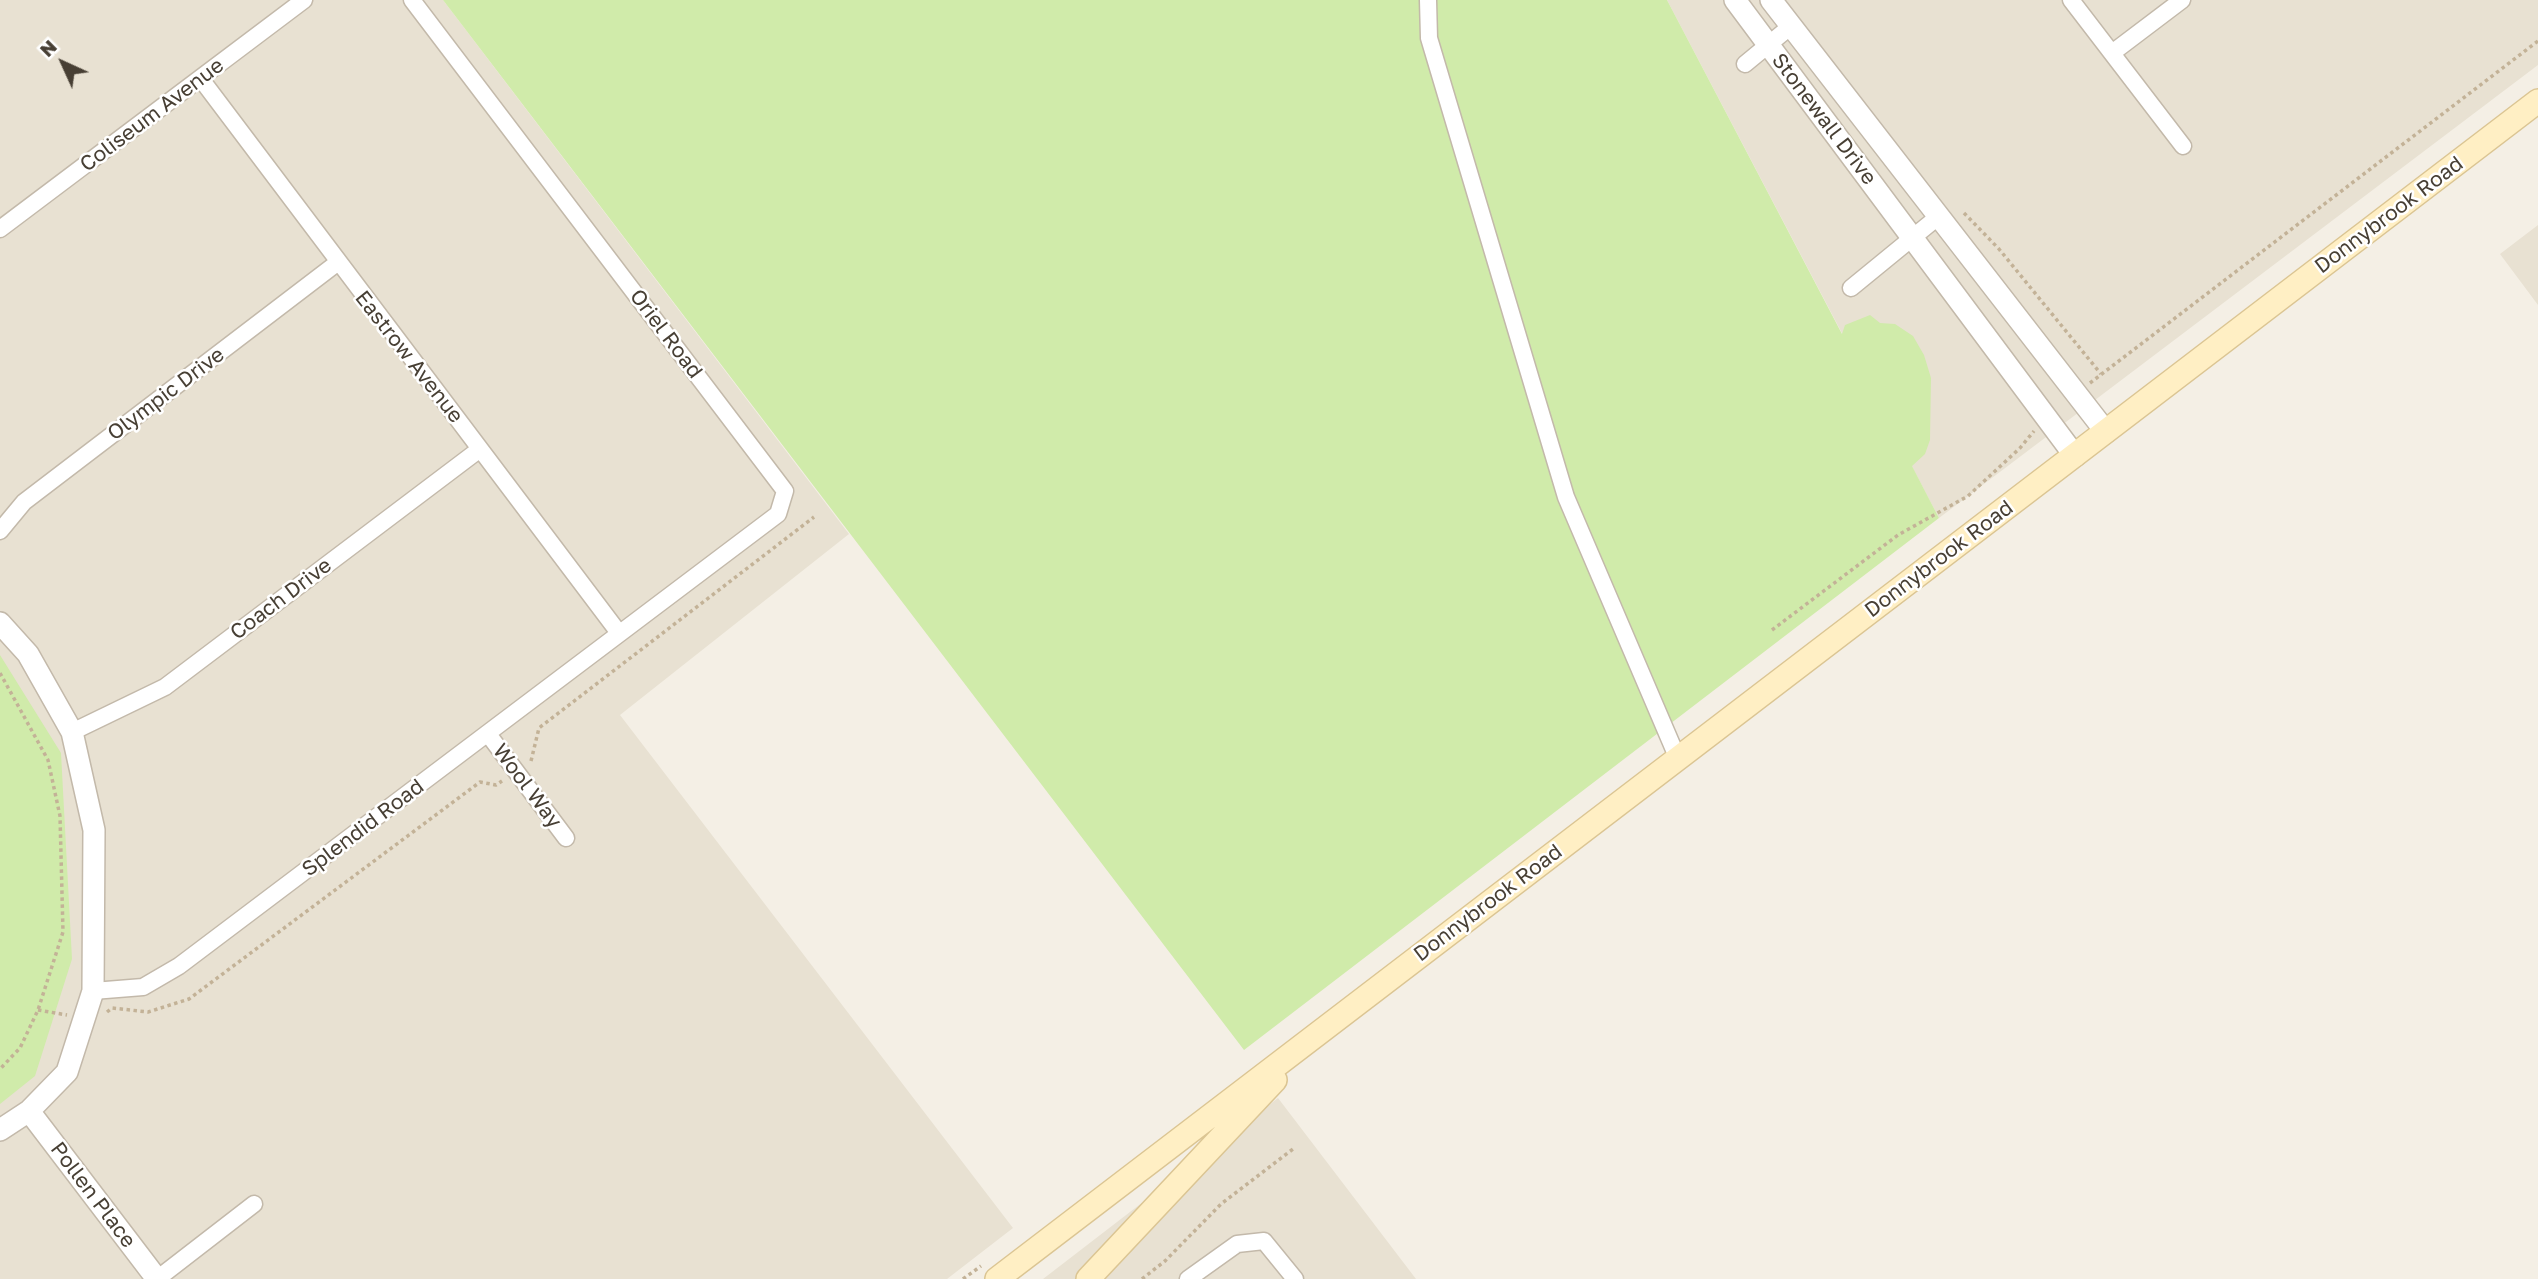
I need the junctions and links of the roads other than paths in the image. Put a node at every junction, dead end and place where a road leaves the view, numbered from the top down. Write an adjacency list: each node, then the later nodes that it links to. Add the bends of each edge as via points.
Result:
1 (304, 0): 12 (street, Coliseum Avenue)
2 (412, 0): 25 (street, Oriel Road, via 785,491 778,514)
3 (1428, 0): 28 (street, via 1429,38 1566,497)
4 (1735, 0): 9 (street, Stonewall Drive)
5 (1771, 0): 8 (street, Stonewall Drive)
6 (2071, 0): 10 (street)
7 (2182, 0): 10 (street)
8 (1791, 26): 9 (street); 15 (street, Stonewall Drive)
9 (1768, 45): 11 (street); 17 (street, Stonewall Drive)
10 (2112, 53): 14 (street)
11 (1745, 65)
12 (201, 79): 16 (street, Coliseum Avenue); 18 (street, Eastrow Avenue)
13 (2538, 101): 20 (main road, Donnybrook Road)
14 (2183, 146)
15 (1947, 211): 17 (street); 20 (street, Stonewall Drive)
16 (0, 229)
17 (1913, 238): 19 (street); 22 (street, Stonewall Drive)
18 (337, 263): 21 (street, Eastrow Avenue); 23 (street, Olympic Drive, via 24,502)
19 (1851, 288)
20 (2106, 432): 22 (main road, Donnybrook Road)
21 (480, 449): 25 (street, Eastrow Avenue); 26 (street, Coach Drive, via 165,687)
22 (2075, 456): 28 (main road, Donnybrook Road)
23 (0, 531)
24 (0, 623): 26 (street, via 28,654)
25 (619, 634): 27 (street, Splendid Road)
26 (72, 732): 30 (street, via 94,830)
27 (488, 734): 29 (street, Wool Way); 30 (street, Splendid Road, via 179,966 143,987)
28 (1678, 759): 31 (main road, Donnybrook Road)
29 (566, 838)
30 (93, 991): 32 (street, via 67,1072)
31 (1339, 1016): 36 (main road, Donnybrook Road); 37 (main road, Donnybrook Road)
32 (29, 1111): 33 (street); 35 (street, Pollen Place)
33 (0, 1130)
34 (254, 1204): 35 (street)
35 (157, 1279)
36 (998, 1279)
37 (1088, 1279)
38 (1188, 1279): 39 (street, via 1237,1244 1264,1241)
39 (1295, 1279)

